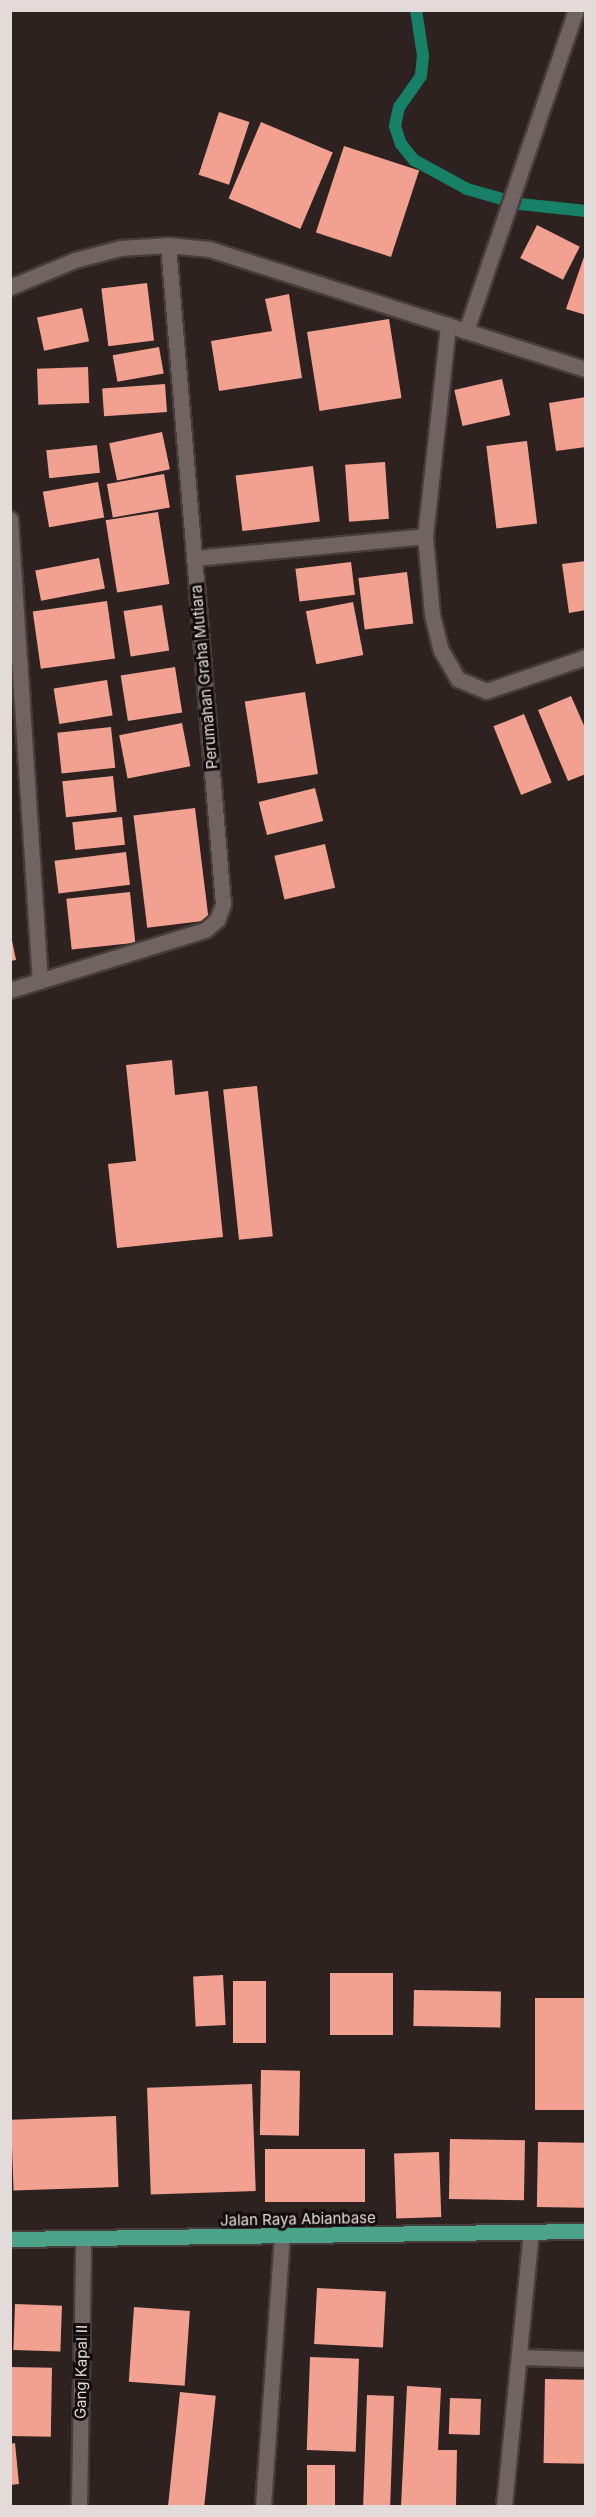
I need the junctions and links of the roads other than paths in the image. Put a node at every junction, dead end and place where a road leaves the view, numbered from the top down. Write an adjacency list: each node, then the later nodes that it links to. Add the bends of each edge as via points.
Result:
1 (576, 10): 5 (street)
2 (168, 245): 3 (street, via 120,248 75,260); 4 (street, via 209,249 257,261); 9 (street, Perumahan Graha Mutiara)
3 (10, 287)
4 (448, 325): 5 (street); 8 (street)
5 (466, 331): 6 (street)
6 (585, 369)
7 (10, 519): 11 (street)
8 (425, 536): 9 (street); 10 (street, via 432,615 441,650 458,679 486,691)
9 (194, 558): 11 (street, Perumahan Graha Mutiara, via 223,904 217,920 205,930)
10 (585, 657)
11 (40, 981): 12 (street, Perumahan Graha Mutiara)
12 (10, 990)
13 (585, 2231): 14 (main road, Jalan Raya Abianbase)
14 (531, 2233): 15 (main road, Jalan Raya Abianbase); 18 (street)
15 (282, 2237): 16 (main road, Jalan Raya Abianbase); 21 (street)
16 (83, 2238): 17 (main road, Jalan Raya Abianbase); 20 (street, Gang Kapal II)
17 (10, 2239)
18 (519, 2357): 19 (street); 22 (street)
19 (585, 2359)
20 (79, 2506)
21 (263, 2506)
22 (504, 2506)

